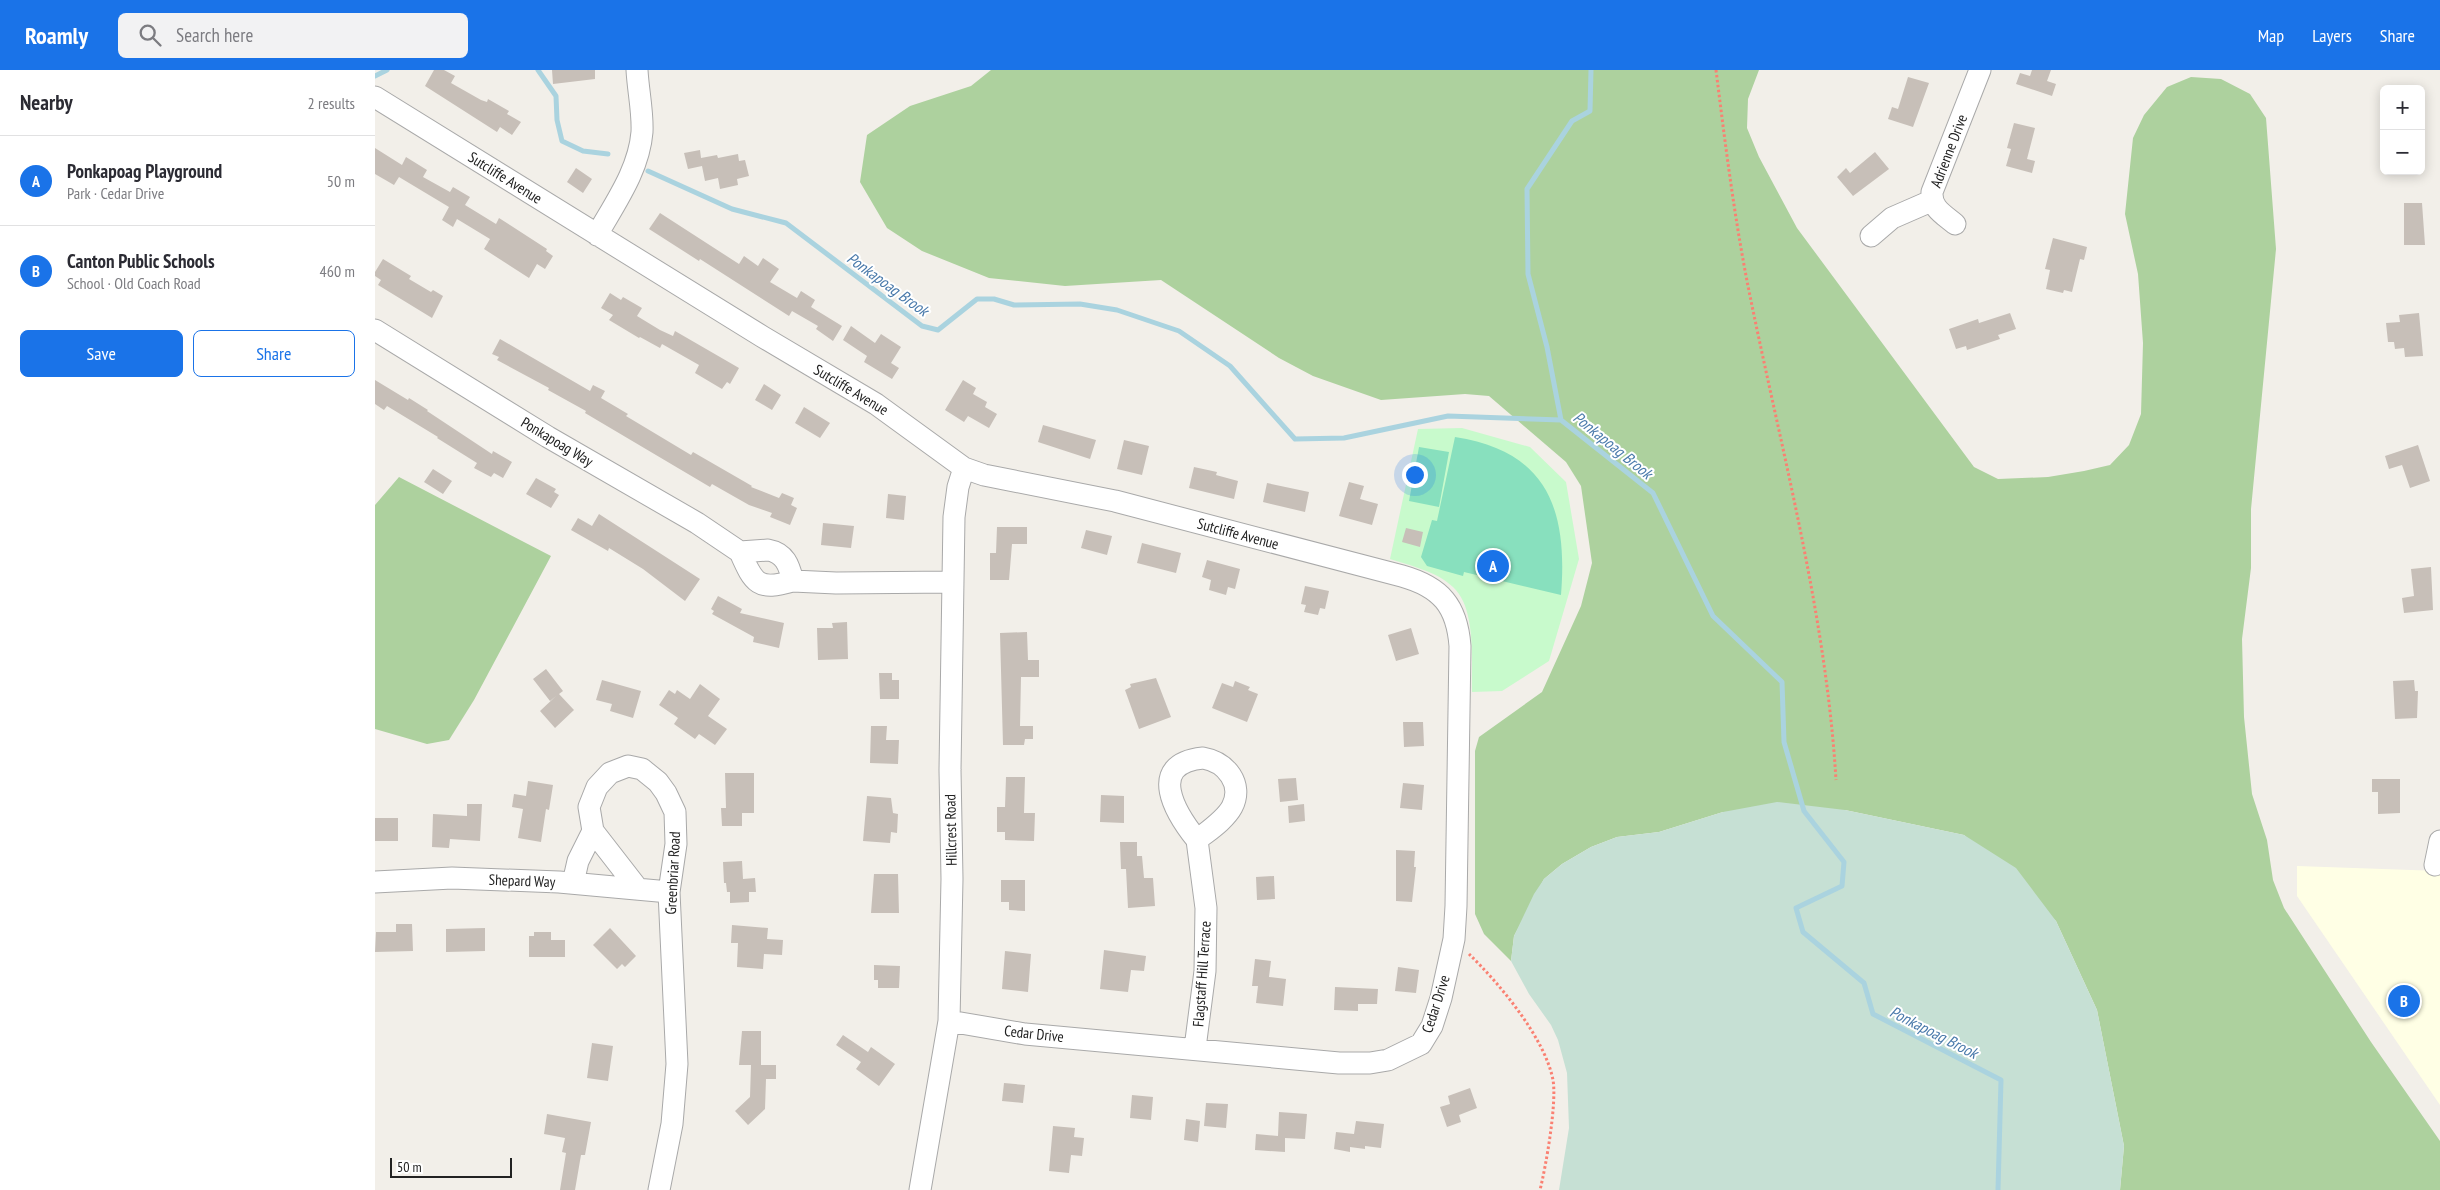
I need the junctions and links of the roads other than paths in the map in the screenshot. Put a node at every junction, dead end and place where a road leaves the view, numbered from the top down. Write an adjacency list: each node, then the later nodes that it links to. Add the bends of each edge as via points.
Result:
1 (637, 70): 6 (street, via 642,131 640,146 635,165)
2 (1980, 70): 4 (street, Adrienne Drive)
3 (375, 97): 6 (street, Sutcliffe Avenue)
4 (1931, 201): 5 (street, Adrienne Drive); 7 (street, via 1892,218)
5 (1955, 224)
6 (597, 235): 9 (street, Sutcliffe Avenue, via 876,404)
7 (1871, 236)
8 (375, 330): 10 (street, Ponkapoag Way)
9 (964, 468): 11 (street, Sutcliffe Avenue, via 1115,502); 13 (street, Hillcrest Road, via 957,487 954,517)
10 (740, 552): 12 (street, via 777,551 787,562); 12 (street, via 748,570 762,585)
11 (1372, 568): 23 (street, Cedar Drive, via 1427,586 1446,601 1457,624 1458,791 1454,939 1441,998 1431,1026 1421,1044 1407,1053 1388,1060 1363,1063 1276,1058)
12 (793, 581): 13 (street)
13 (953, 582): 22 (street, Hillcrest Road)
14 (593, 831): 19 (street); 20 (street, Greenbriar Road); 21 (street, Greenbriar Road, via 589,807 597,787 610,772 628,766 642,769 658,782 675,812 676,844)
15 (1197, 840): 23 (street, Flagstaff Hill Terrace, via 1207,908 1205,971)
16 (2440, 841): 17 (street)
17 (2435, 865)
18 (375, 882): 19 (street, Shepard Way, via 452,878)
19 (573, 883): 20 (street, Shepard Way)
20 (638, 889): 21 (street, Shepard Way)
21 (669, 892): 24 (street, Greenbriar Road, via 677,1064 672,1124)
22 (949, 1021): 23 (street, Cedar Drive, via 1025,1034); 25 (street, Hillcrest Road)
23 (1195, 1048)
24 (659, 1190)
25 (919, 1190)

